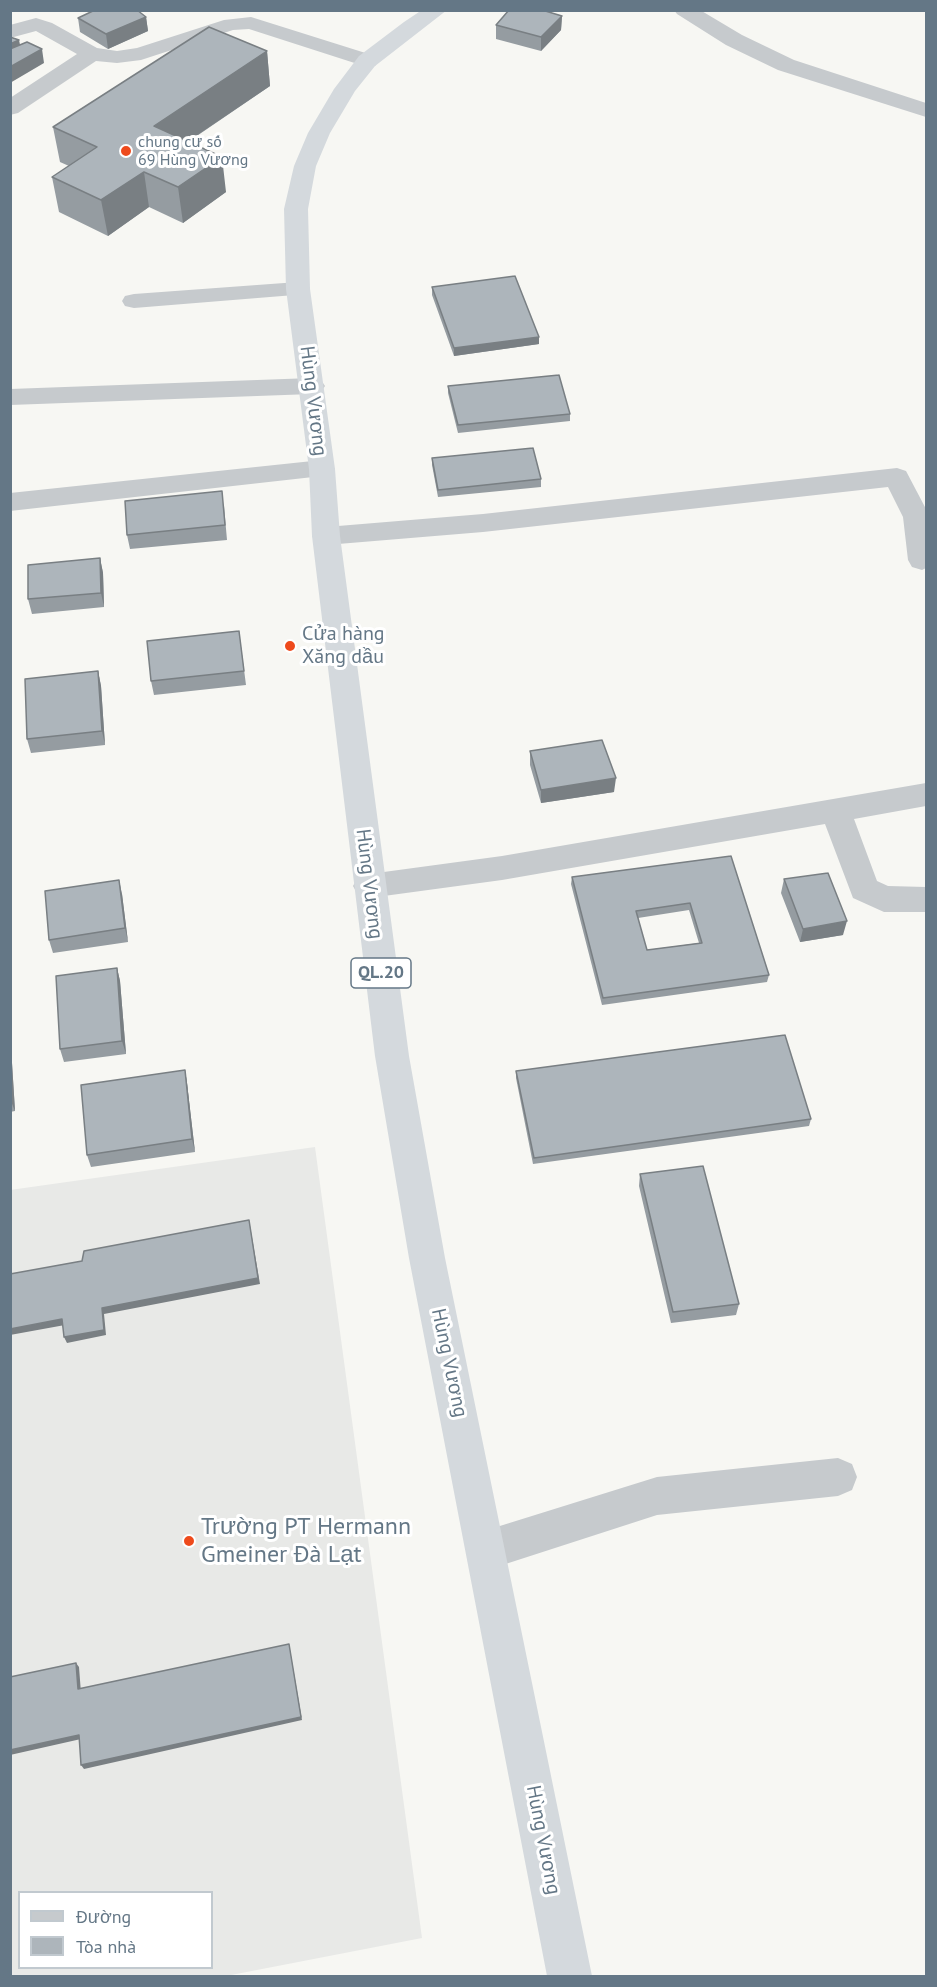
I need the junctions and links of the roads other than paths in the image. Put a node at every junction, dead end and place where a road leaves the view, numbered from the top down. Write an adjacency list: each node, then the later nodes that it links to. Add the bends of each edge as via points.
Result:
1 (437, 10): 5 (highway, Hùng Vương / QL.20)
2 (684, 10): 7 (street, via 786,65)
3 (10, 32): 4 (street, via 36,24)
4 (92, 54): 5 (street, via 133,56 218,27 251,23); 6 (street)
5 (367, 61): 8 (highway, Hùng Vương / QL.20, via 345,89 305,166 296,209)
6 (10, 108)
7 (927, 110)
8 (298, 289): 9 (street); 10 (highway, Hùng Vương / QL.20)
9 (134, 301)
10 (312, 386): 11 (street); 12 (highway, Hùng Vương / QL.20)
11 (10, 397)
12 (322, 469): 13 (street); 14 (highway, Hùng Vương / QL.20)
13 (10, 502)
14 (326, 536): 15 (street, via 897,477 917,517); 18 (highway, Hùng Vương / QL.20)
15 (922, 560)
16 (927, 795): 17 (street)
17 (836, 810): 18 (street, via 502,868); 19 (street, via 864,890 884,898)
18 (369, 886): 21 (highway, Hùng Vương / QL.20, via 427,1258)
19 (927, 899)
20 (838, 1477): 21 (street, via 657,1496)
21 (487, 1550): 22 (highway, Hùng Vương / QL.20)
22 (570, 1977)

